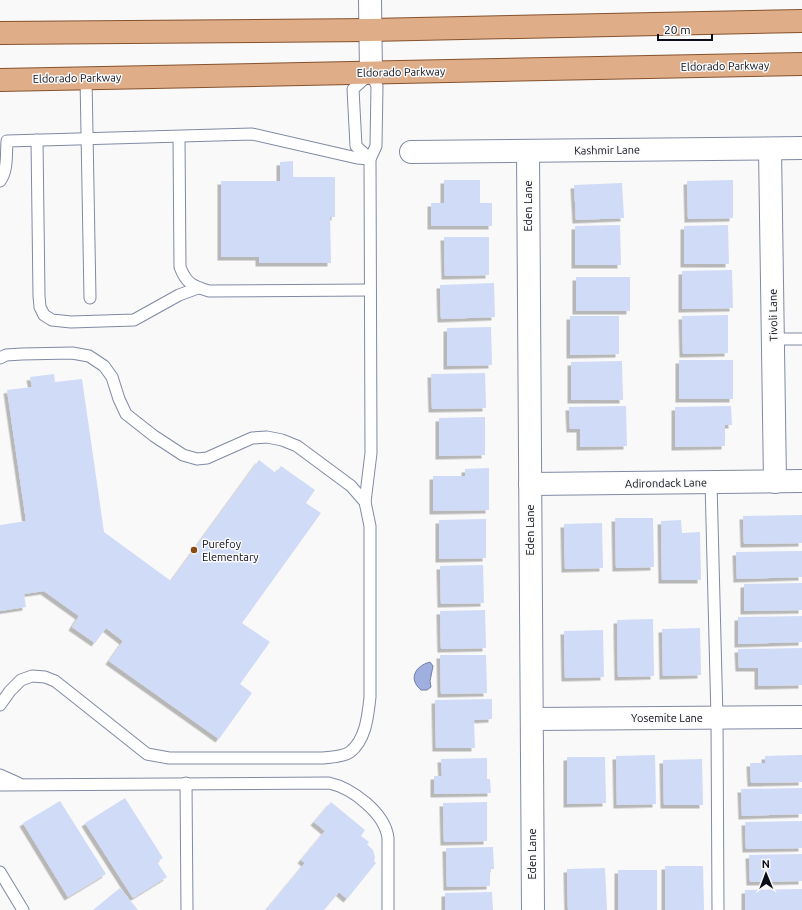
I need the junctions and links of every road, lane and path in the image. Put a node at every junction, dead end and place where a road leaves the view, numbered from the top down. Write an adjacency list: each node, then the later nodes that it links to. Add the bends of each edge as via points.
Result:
1 (370, 0): 3 (street)
2 (802, 21): 3 (main road)
3 (370, 30): 4 (main road); 6 (street)
4 (0, 33)
5 (802, 64): 6 (main road, Eldorado Parkway)
6 (371, 73): 7 (main road, Eldorado Parkway); 17 (lane, via 377,86 376,146); 17 (lane, via 353,89 356,146)
7 (86, 78): 8 (main road, Eldorado Parkway); 10 (lane)
8 (0, 80)
9 (179, 137): 10 (lane); 17 (lane, via 252,134); 19 (lane, via 180,267 189,283)
10 (87, 139): 11 (lane); 21 (lane)
11 (37, 140): 12 (lane); 19 (lane, via 39,296 44,315 52,320 71,322 134,320 179,295)
12 (3, 141): 18 (lane, via 6,164)
13 (802, 148): 14 (street, Kashmir Lane)
14 (770, 149): 15 (street, Kashmir Lane); 22 (street, Tivoli Lane)
15 (528, 151): 16 (street, Kashmir Lane); 28 (street, Eden Lane)
16 (411, 152)
17 (370, 159): 20 (lane)
18 (0, 181)
19 (198, 288): 20 (lane, via 209,291)
20 (370, 290): 29 (lane, via 371,453)
21 (90, 298)
22 (773, 339): 23 (lane); 27 (street, Tivoli Lane)
23 (802, 339)
24 (0, 358): 29 (lane, via 22,354 72,352 89,356 104,366 112,377 118,399 126,414 183,455 197,459 207,458 252,438 282,440 297,446 351,486)
25 (802, 481): 27 (street, Adirondack Lane)
26 (711, 482): 27 (street, Adirondack Lane); 28 (street, Adirondack Lane); 32 (lane)
27 (775, 482)
28 (530, 484): 33 (street, Eden Lane)
29 (365, 502): 30 (lane, via 370,526 370,697 362,738 350,752 323,758 158,757 147,754 70,692 45,677 32,676 21,680)
30 (0, 705)
31 (802, 717): 32 (street, Yosemite Lane)
32 (717, 718): 33 (street, Yosemite Lane); 43 (lane)
33 (532, 719): 42 (street, Eden Lane)
34 (0, 775): 37 (lane)
35 (186, 783): 37 (lane); 40 (lane); 41 (lane, via 329,783 353,793 379,816 388,833)
36 (0, 785): 37 (lane)
37 (22, 785)
38 (0, 872): 39 (lane)
39 (23, 910)
40 (187, 910)
41 (388, 910)
42 (533, 910)
43 (718, 910)

